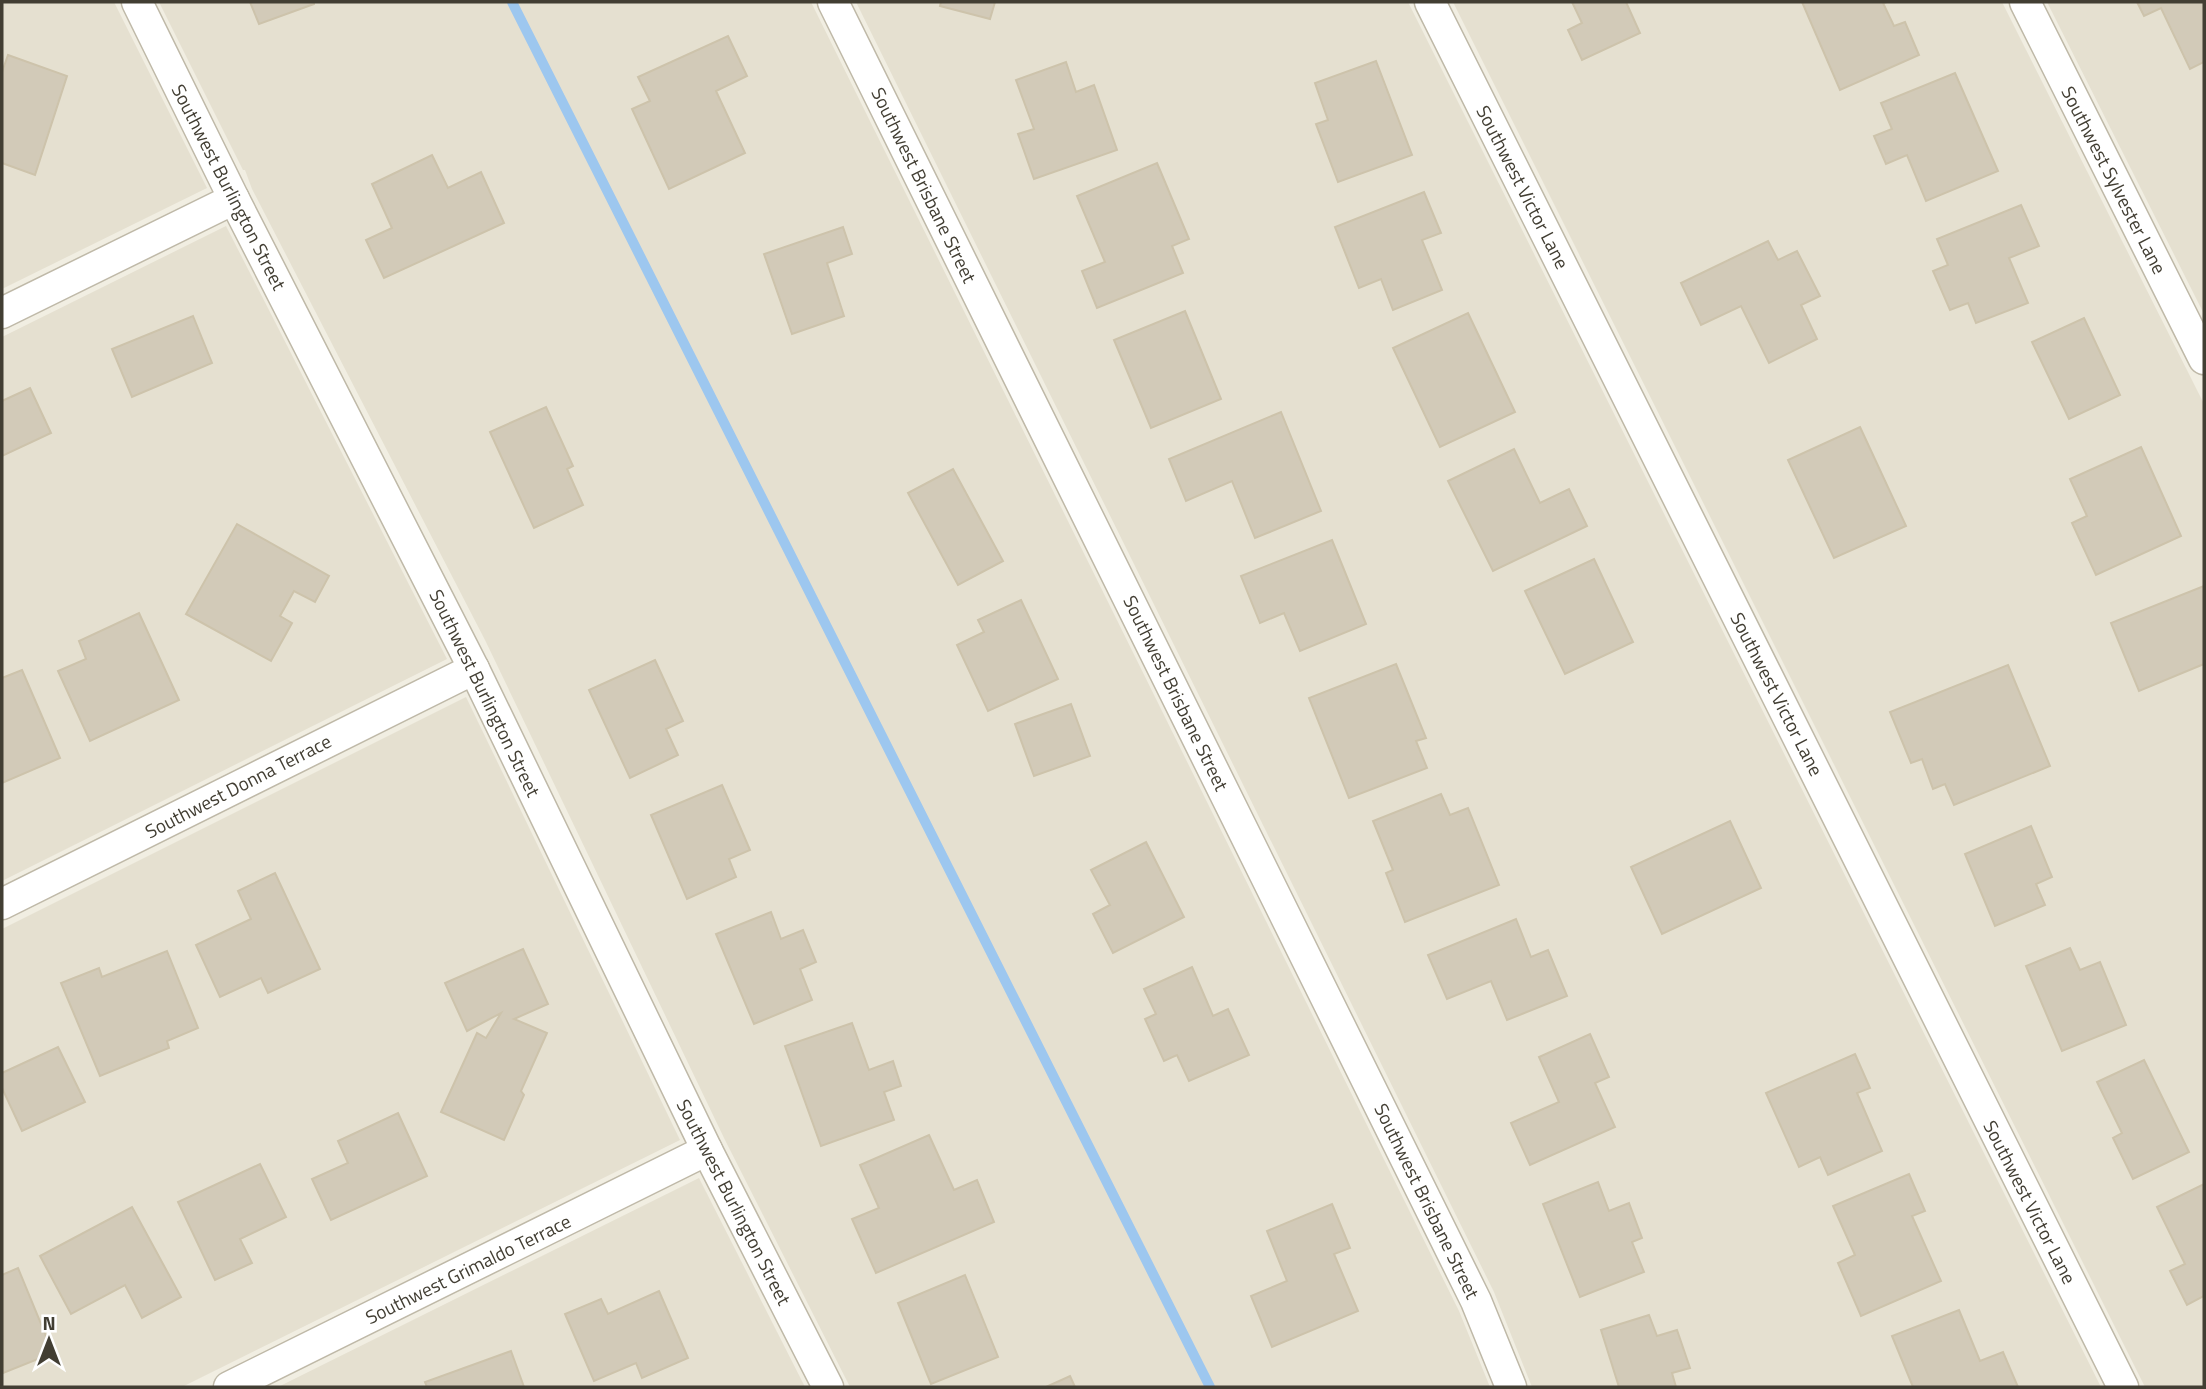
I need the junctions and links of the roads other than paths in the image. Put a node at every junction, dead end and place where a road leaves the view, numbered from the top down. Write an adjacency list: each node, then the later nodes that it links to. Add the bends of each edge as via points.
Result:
1 (136, 2): 5 (street, Southwest Burlington Street)
2 (834, 2): 13 (street, Southwest Brisbane Street, via 1476,1301)
3 (1430, 2): 14 (street, Southwest Victor Lane)
4 (2025, 2): 7 (street, Southwest Sylvester Lane)
5 (234, 199): 6 (street); 8 (street, Southwest Burlington Street)
6 (2, 313)
7 (2204, 359)
8 (474, 668): 9 (street, Southwest Donna Terrace); 10 (street, Southwest Burlington Street)
9 (2, 904)
10 (707, 1150): 11 (street, Southwest Grimaldo Terrace); 12 (street, Southwest Burlington Street)
11 (229, 1387)
12 (828, 1387)
13 (1511, 1387)
14 (2123, 1387)

